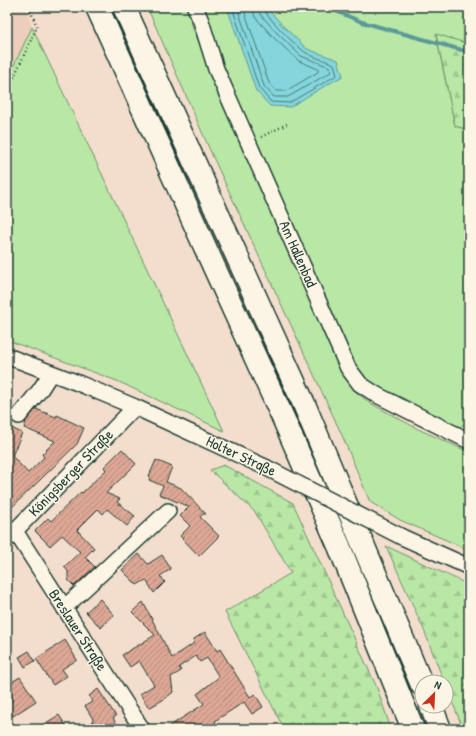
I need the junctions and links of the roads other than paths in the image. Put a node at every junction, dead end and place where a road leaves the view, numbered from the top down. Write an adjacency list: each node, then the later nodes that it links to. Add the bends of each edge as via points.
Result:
1 (97, 7): 16 (highway, via 288,427)
2 (124, 7): 13 (highway, via 304,404)
3 (195, 7): 8 (street, Am Hallenbad, via 216,69 348,368 360,384 377,395)
4 (7, 356): 5 (street, Holter Straße)
5 (51, 373): 6 (street, Holter Straße); 7 (street)
6 (135, 407): 10 (street, Königsberger Straße); 11 (street, Holter Straße, bridge, via 265,467)
7 (19, 416)
8 (469, 441)
9 (168, 511): 12 (street)
10 (11, 535): 12 (street, Breslauer Straße)
11 (469, 568)
12 (64, 608): 15 (street, Breslauer Straße)
13 (417, 674)
14 (433, 714): 17 (highway)
15 (142, 729)
16 (413, 729)
17 (440, 729)

